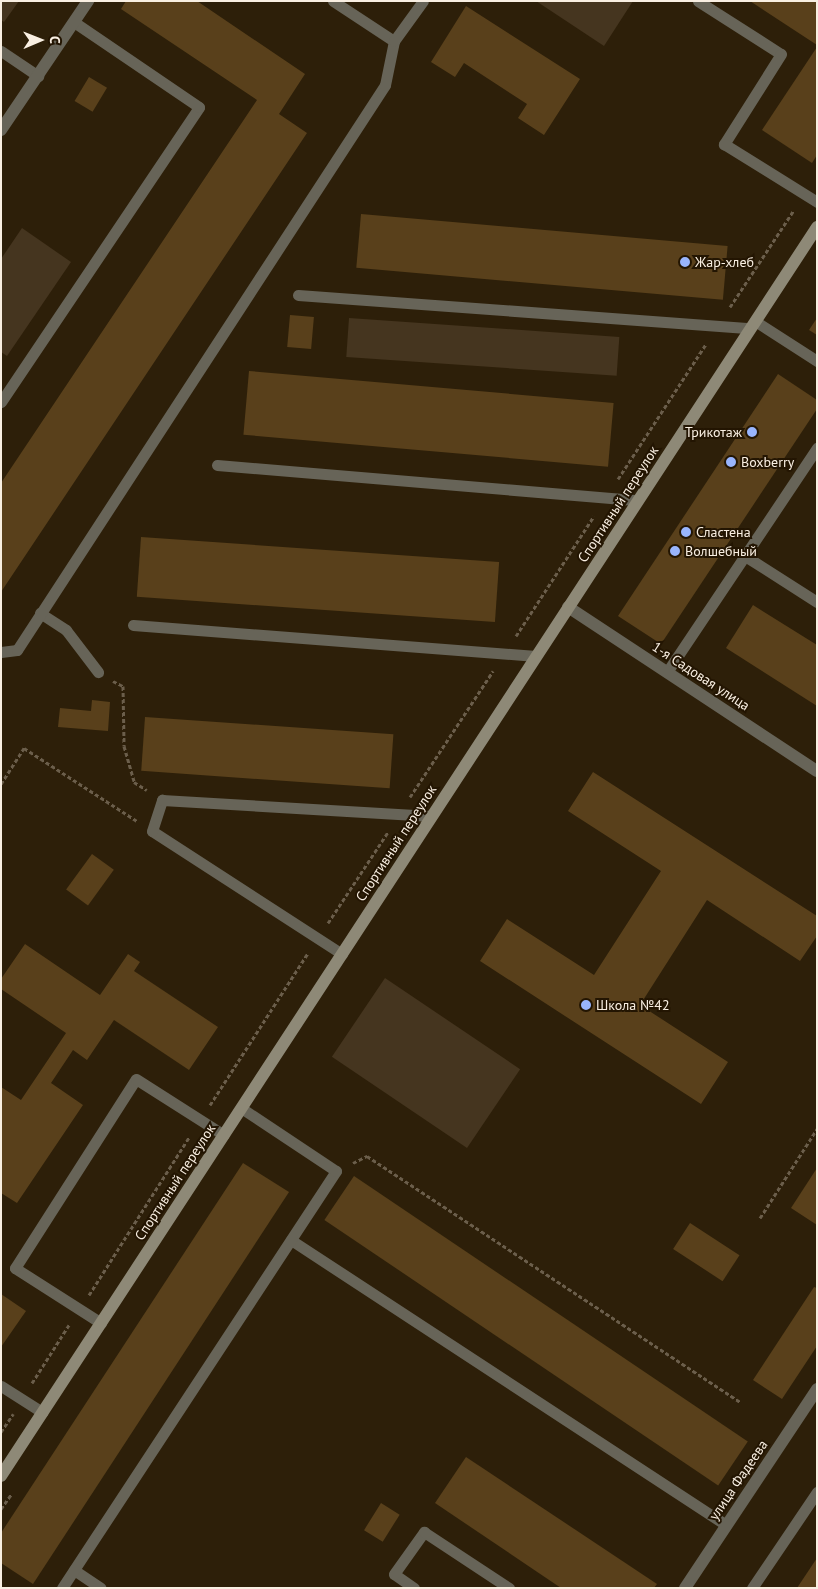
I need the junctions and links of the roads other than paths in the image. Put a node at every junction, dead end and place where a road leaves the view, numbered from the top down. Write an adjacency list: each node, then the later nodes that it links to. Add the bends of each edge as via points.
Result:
1 (88, 1): 5 (street)
2 (333, 1): 6 (lane)
3 (423, 1): 6 (lane)
4 (698, 1): 10 (lane, via 781,54 724,144)
5 (74, 22): 8 (street); 15 (lane, via 199,107)
6 (394, 41): 22 (lane, via 384,85)
7 (1, 51): 8 (lane)
8 (38, 76): 9 (street)
9 (1, 130)
10 (817, 202)
11 (817, 227): 13 (street, Спортивный переулок)
12 (298, 295): 13 (lane, via 719,325)
13 (753, 324): 14 (lane); 18 (street, Спортивный переулок)
14 (817, 361)
15 (1, 402)
16 (817, 448): 19 (lane)
17 (217, 465): 18 (lane)
18 (638, 500): 21 (street, Спортивный переулок)
19 (745, 556): 20 (lane); 27 (lane)
20 (817, 602)
21 (568, 607): 25 (street, Спортивный переулок); 27 (street, 1-я Садовая улица)
22 (40, 613): 24 (lane, via 17,650); 26 (lane, via 66,630)
23 (133, 625): 25 (lane)
24 (1, 652)
25 (536, 656): 29 (street, Спортивный переулок)
26 (98, 672)
27 (667, 672): 28 (street, 1-я Садовая улица)
28 (817, 771)
29 (432, 816): 30 (street, Спортивный переулок); 30 (lane, via 162,800 152,831)
30 (342, 954): 31 (street, Спортивный переулок)
31 (241, 1108): 32 (street, Спортивный переулок); 33 (lane, via 336,1171)
32 (224, 1135): 34 (street, Спортивный переулок); 34 (lane, via 136,1079 15,1268)
33 (291, 1240): 40 (lane); 41 (lane)
34 (101, 1323): 37 (street, Спортивный переулок)
35 (1, 1386): 37 (lane)
36 (817, 1389): 40 (street, улица Фадеева)
37 (42, 1412): 38 (street, Спортивный переулок)
38 (1, 1476)
39 (817, 1492): 47 (lane)
40 (726, 1525): 46 (street, улица Фадеева)
41 (74, 1570): 42 (lane); 43 (lane)
42 (62, 1588)
43 (101, 1588)
44 (414, 1588): 45 (lane, via 394,1574 424,1532)
45 (509, 1588)
46 (685, 1588)
47 (752, 1588)

